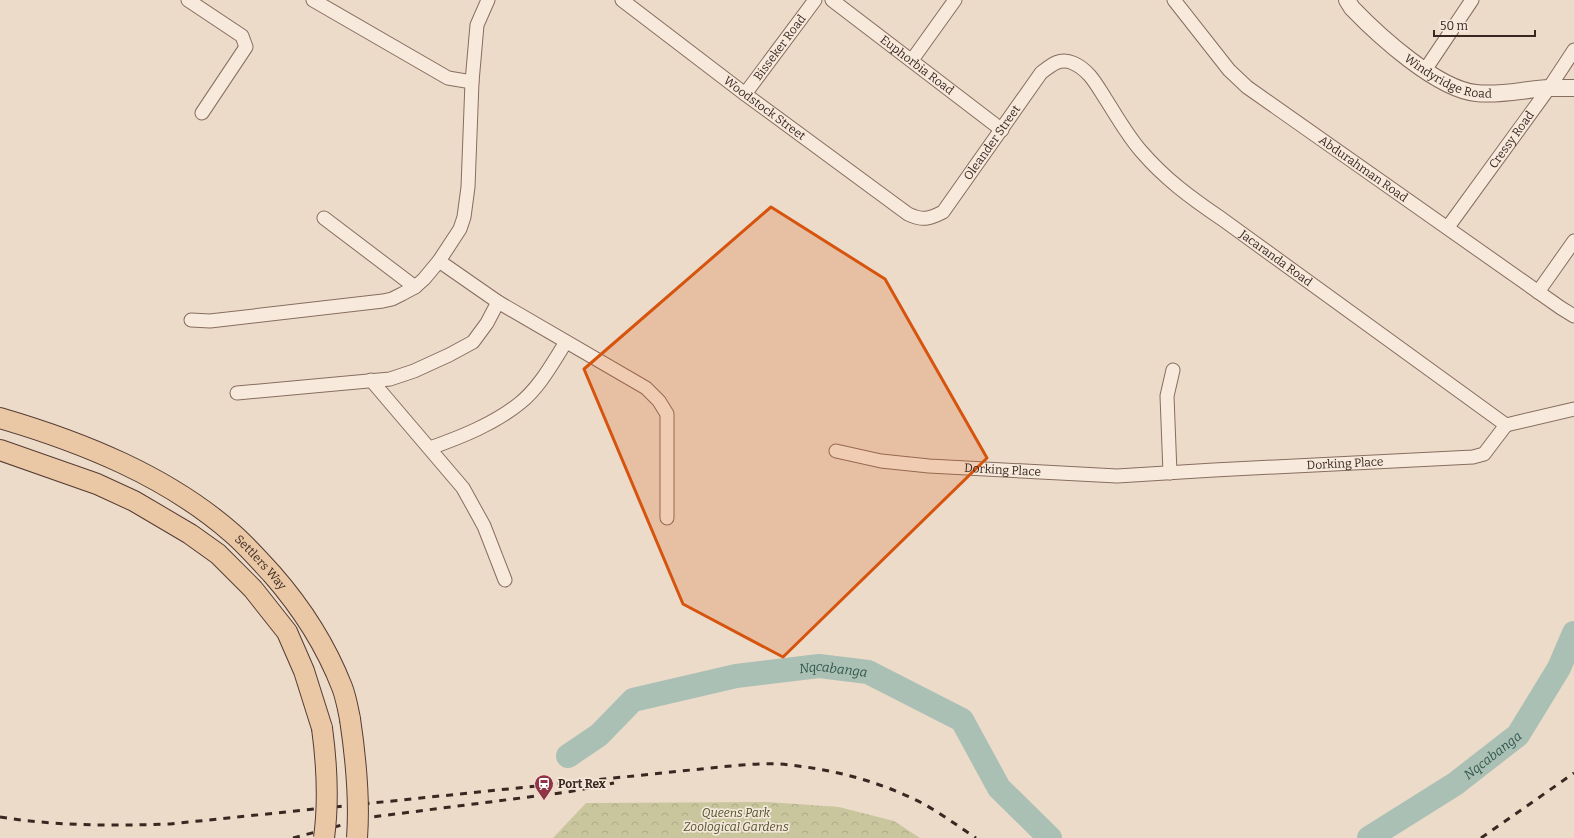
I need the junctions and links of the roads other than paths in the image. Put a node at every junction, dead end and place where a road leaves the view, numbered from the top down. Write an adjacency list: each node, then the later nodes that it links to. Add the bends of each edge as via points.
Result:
1 (188, 0): 19 (street, via 242,36 246,47)
2 (312, 0): 15 (street, via 448,78)
3 (488, 0): 15 (street, via 477,25)
4 (622, 0): 18 (street, Woodstock Street)
5 (815, 0): 18 (street, Bisseker Road)
6 (832, 0): 12 (street, Euphorbia Road)
7 (955, 0): 12 (street)
8 (1174, 0): 23 (street, Abdurahman Road, via 1229,70 1247,87)
9 (1347, 0): 14 (street, Windyridge Road, via 1371,27)
10 (1472, 0): 14 (street)
11 (1574, 50): 16 (street, Cressy Road)
12 (912, 60): 20 (street, Euphorbia Road)
13 (1073, 63): 20 (street, Oleander Street, via 1066,60 1056,62 1041,73); 37 (street, Jacaranda Road, via 1083,68 1095,81 1140,150 1169,181)
14 (1425, 70): 16 (street, Windyridge Road, via 1464,91 1494,93)
15 (472, 82): 25 (street, via 468,187 464,217 460,229)
16 (1549, 88): 17 (street, Windyridge Road); 23 (street, Cressy Road)
17 (1574, 88)
18 (745, 94): 21 (street, Woodstock Street)
19 (202, 113)
20 (1002, 130): 21 (street, Oleander Street, via 943,212 919,219)
21 (908, 214)
22 (324, 218): 26 (street)
23 (1448, 227): 27 (street, Abdurahman Road)
24 (1574, 241): 27 (street)
25 (439, 261): 26 (street); 28 (street)
26 (415, 287): 30 (street, via 392,299 376,302 210,321)
27 (1538, 292): 29 (street, Abdurahman Road)
28 (498, 302): 31 (street); 33 (street, via 473,342 414,371 390,379)
29 (1574, 316)
30 (191, 320)
31 (566, 342): 38 (street, via 538,384 521,403 463,436); 42 (street, via 646,388 667,414)
32 (1172, 370): 41 (street, via 1167,396)
33 (371, 380): 34 (street); 38 (street)
34 (237, 393)
35 (1574, 409): 37 (street)
36 (0, 418): 45 (main road, Settlers Way, bridge, via 72,442 150,477 179,494 233,533 284,588 305,616 343,688 356,761 359,795)
37 (1506, 425): 41 (street, Dorking Place, via 1484,454 1473,457)
38 (430, 448): 43 (street, via 463,488 484,526)
39 (0, 450): 44 (main road, Settlers Way, bridge, via 97,484 134,501 218,554 253,589 286,632 304,671 322,728 327,764)
40 (836, 451): 41 (street, Dorking Place, via 881,461 937,466 1091,476)
41 (1170, 474)
42 (667, 518)
43 (505, 580)
44 (324, 838)
45 (357, 838)

